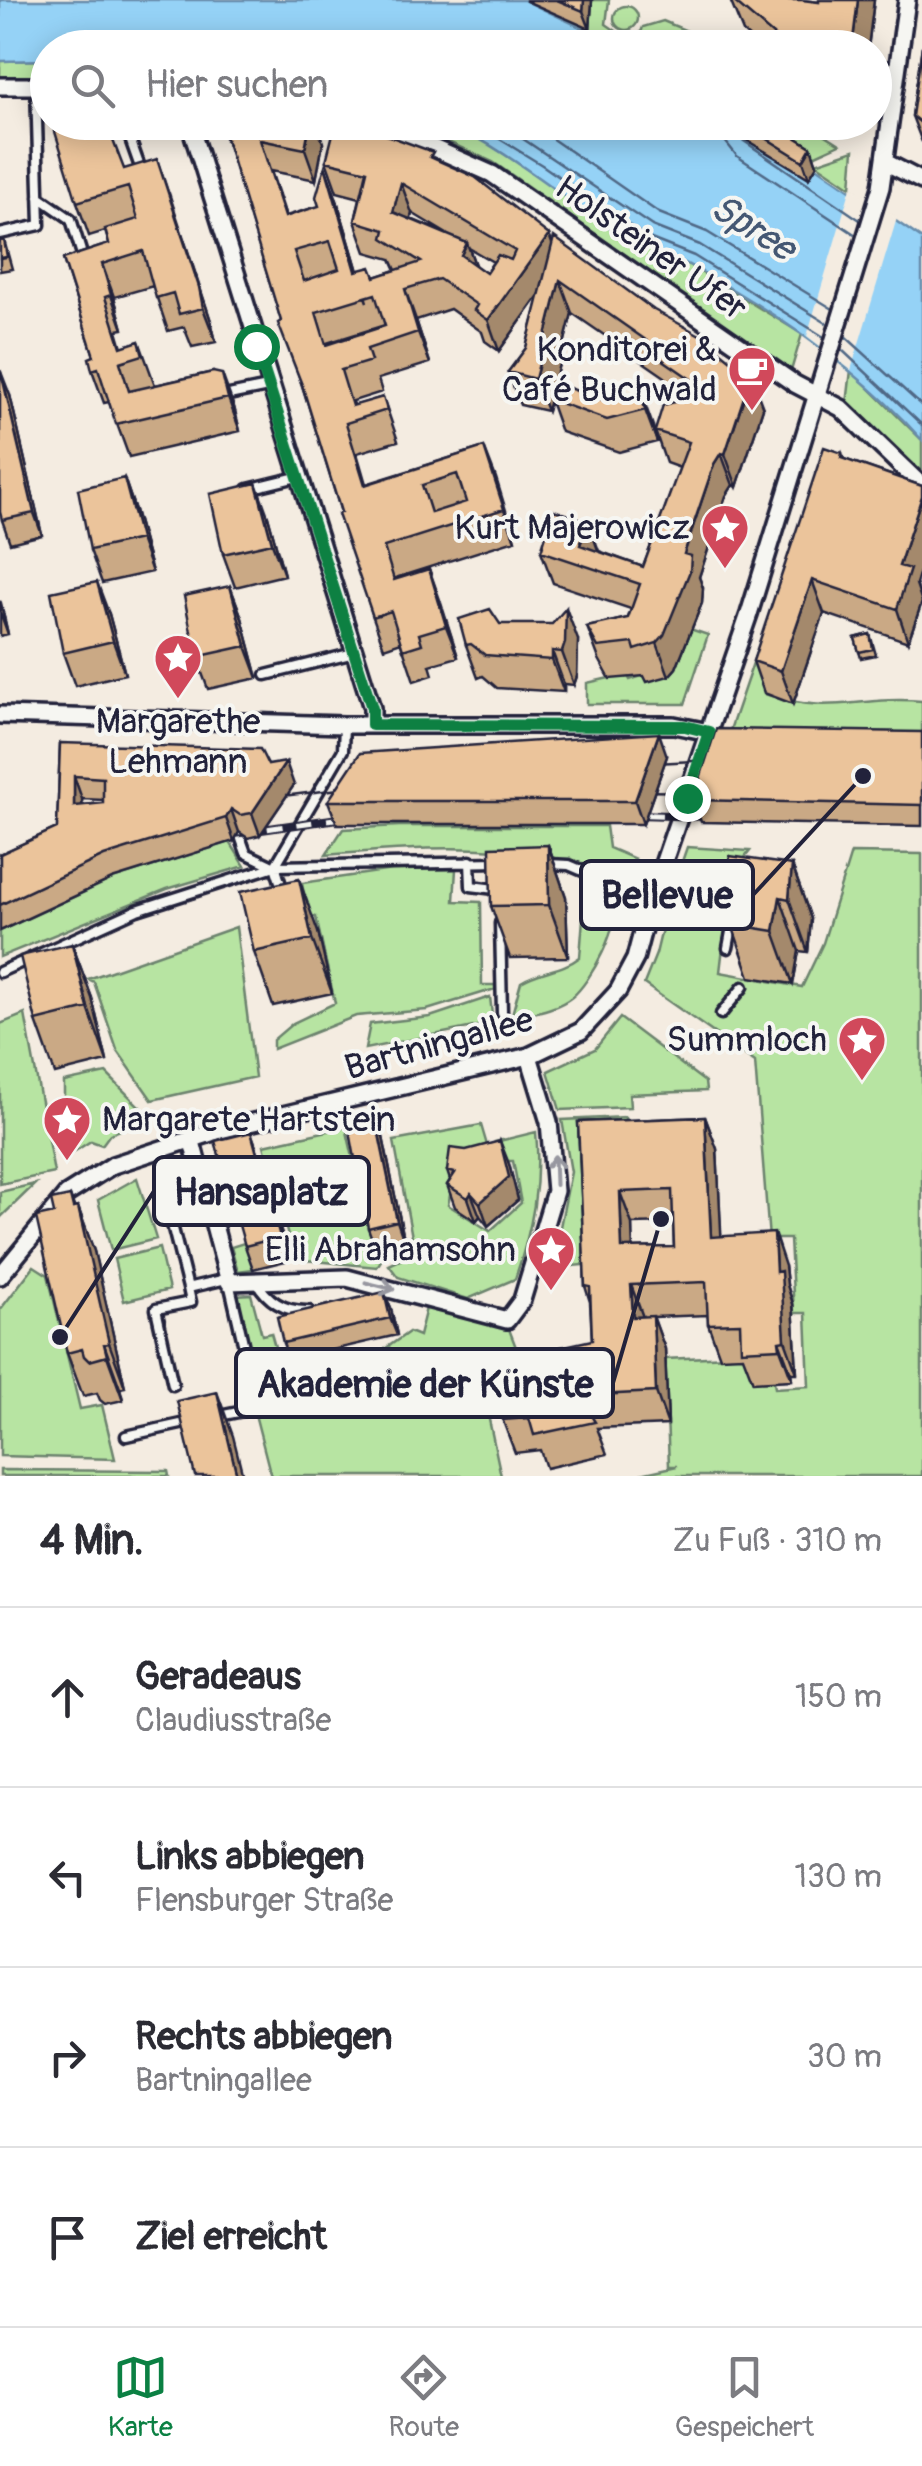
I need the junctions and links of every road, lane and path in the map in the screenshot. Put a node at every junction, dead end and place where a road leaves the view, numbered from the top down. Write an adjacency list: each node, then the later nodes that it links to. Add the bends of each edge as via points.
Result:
1 (907, 0): 4 (street, Bartningallee)
2 (0, 86): 3 (street)
3 (30, 86)
4 (892, 110)
5 (41, 140): 13 (lane)
6 (131, 140): 11 (lane)
7 (193, 140): 16 (street)
8 (416, 140): 17 (street, Holsteiner Ufer, via 492,174)
9 (888, 140): 10 (street, Bartningallee)
10 (885, 162): 12 (street); 17 (street, Bartningallee)
11 (144, 176)
12 (922, 181)
13 (39, 197): 14 (lane, via 40,226); 15 (lane, via 72,218)
14 (0, 234)
15 (87, 275)
16 (268, 387): 18 (lane); 19 (street)
17 (817, 395): 20 (street, Holsteiner Ufer, via 851,416); 27 (street, Bartningallee)
18 (210, 399)
19 (297, 476): 21 (lane); 22 (street)
20 (922, 486)
21 (244, 490)
22 (354, 652): 23 (lane); 26 (street)
23 (266, 674)
24 (0, 714): 25 (street)
25 (344, 725): 26 (street); 32 (lane, via 343,750)
26 (372, 725): 27 (street, via 674,725)
27 (709, 732): 33 (street, Bartningallee)
28 (242, 839): 32 (lane, via 254,860)
29 (470, 861): 30 (lane); 32 (lane); 34 (lane, via 471,886 495,889)
30 (510, 863)
31 (530, 863): 33 (lane, via 569,865)
32 (275, 866): 36 (lane); 39 (lane, via 137,910)
33 (652, 900): 43 (street, Bartningallee, via 618,991 581,1031)
34 (499, 902)
35 (736, 902): 38 (lane)
36 (288, 908)
37 (500, 918): 41 (lane)
38 (728, 948)
39 (0, 972)
40 (743, 987): 42 (lane)
41 (502, 1013)
42 (722, 1014)
43 (530, 1056): 44 (street, Bartningallee); 48 (street, one-way to 43, via 347,1278 498,1321 515,1315 556,1173)
44 (191, 1138): 46 (street, Bartningallee, via 86,1179 44,1218); 47 (street)
45 (164, 1193): 49 (lane)
46 (0, 1276)
47 (228, 1280): 48 (street); 49 (lane); 52 (lane, via 258,1408)
48 (256, 1282): 50 (lane, via 266,1297 293,1312)
49 (188, 1288): 51 (lane, via 191,1302 156,1309)
50 (327, 1311)
51 (174, 1385)
52 (126, 1436)

